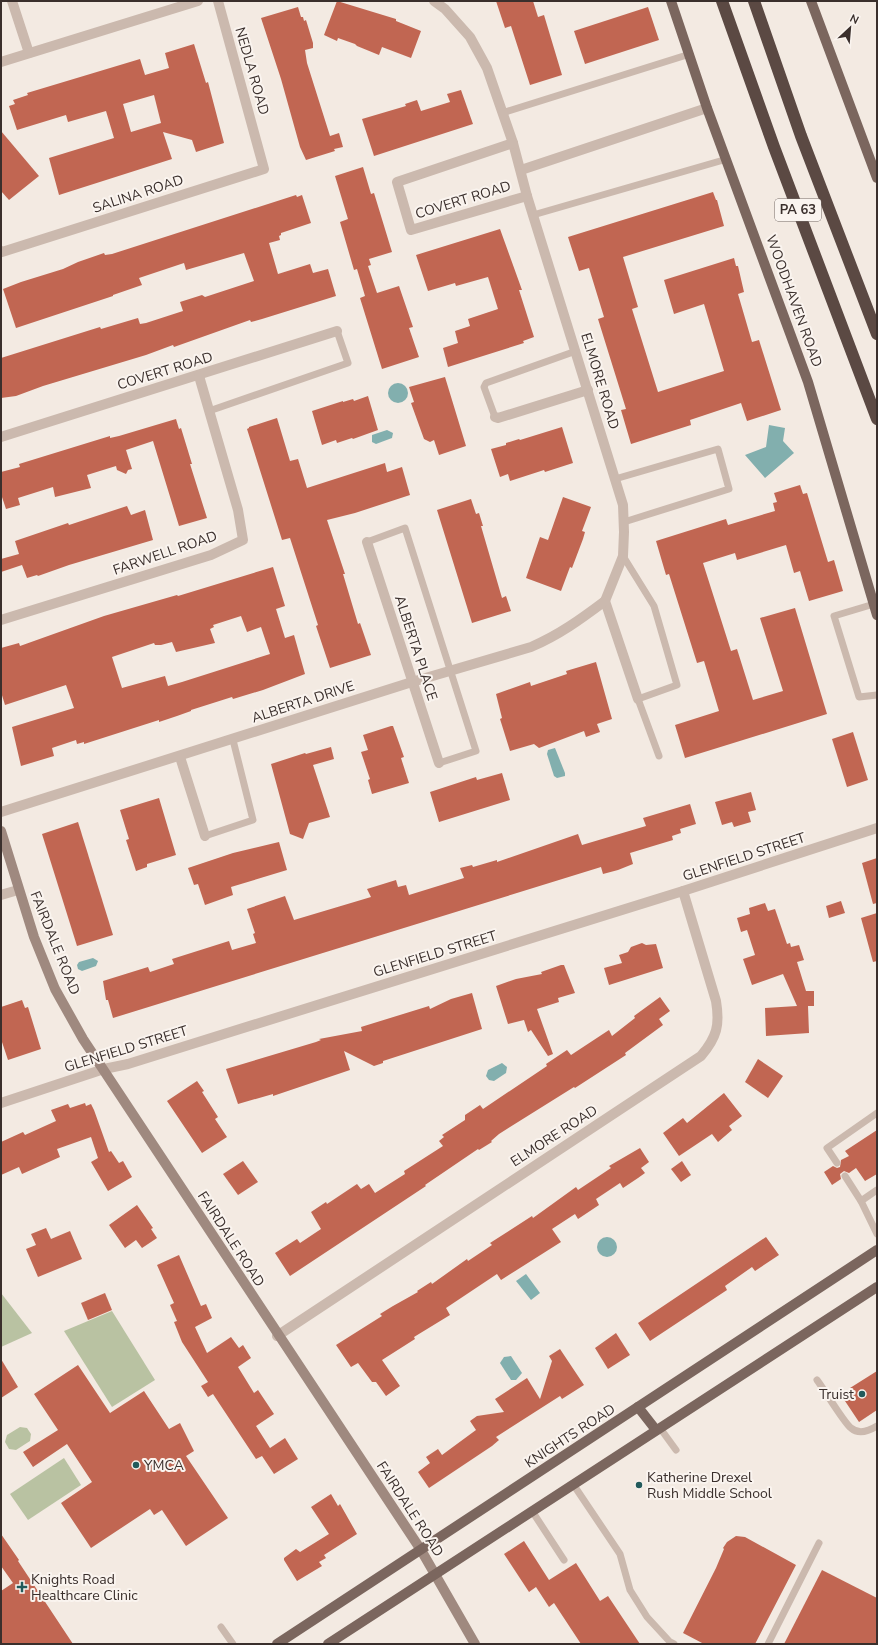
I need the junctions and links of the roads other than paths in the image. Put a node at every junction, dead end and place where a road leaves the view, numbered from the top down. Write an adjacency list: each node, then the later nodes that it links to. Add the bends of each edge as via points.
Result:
1 (12, 1): 9 (street)
2 (198, 1): 9 (street)
3 (218, 1): 15 (street, NEDLA ROAD)
4 (434, 1): 13 (street, ELMORE ROAD, via 445,9 470,38 487,68)
5 (671, 1): 10 (main road, WOODHAVEN ROAD)
6 (722, 1): 29 (highway, PA 63, via 774,147)
7 (754, 1): 23 (highway, PA 63, via 801,136)
8 (811, 1): 18 (main road)
9 (29, 53): 11 (street)
10 (690, 54): 12 (main road, WOODHAVEN ROAD); 13 (lane)
11 (1, 62)
12 (707, 108): 16 (main road, WOODHAVEN ROAD); 17 (street, COVERT ROAD)
13 (502, 113): 14 (street, ELMORE ROAD)
14 (513, 143): 17 (street, ELMORE ROAD); 19 (street, COVERT ROAD, via 397,182 411,230)
15 (259, 149): 21 (street, SALINA ROAD, via 264,169)
16 (727, 159): 20 (lane); 36 (main road, WOODHAVEN ROAD, via 810,389)
17 (520, 170): 19 (street, ELMORE ROAD)
18 (877, 178)
19 (527, 196): 20 (street, ELMORE ROAD)
20 (533, 215): 24 (street, ELMORE ROAD)
21 (1, 251)
22 (337, 332): 25 (street, COVERT ROAD); 27 (lane, via 348,363)
23 (877, 334)
24 (576, 351): 26 (street, ELMORE ROAD); 28 (lane, via 486,383 484,387)
25 (199, 376): 27 (street, FARWELL ROAD); 30 (street, COVERT ROAD)
26 (588, 390): 28 (street); 31 (street, ELMORE ROAD)
27 (209, 411): 38 (street, FARWELL ROAD, via 238,510 243,540 212,554)
28 (495, 417)
29 (877, 419)
30 (1, 437)
31 (615, 479): 32 (street, ELMORE ROAD, via 623,506); 32 (lane, via 718,449 729,489)
32 (624, 522): 34 (street, ELMORE ROAD)
33 (367, 542): 39 (lane, via 405,528); 40 (street, ALBERTA PLACE)
34 (623, 556): 35 (street, ELMORE ROAD); 42 (lane, via 654,606 677,685)
35 (605, 601): 39 (street, ALBERTA DRIVE, via 550,639); 42 (street)
36 (874, 604): 37 (main road, WOODHAVEN ROAD); 41 (lane, via 834,616 859,697)
37 (877, 615)
38 (1, 620)
39 (452, 670): 40 (street, ALBERTA DRIVE); 46 (lane, via 476,751)
40 (412, 682): 43 (street, ALBERTA DRIVE); 46 (street, ALBERTA PLACE)
41 (877, 695)
42 (638, 699): 44 (lane)
43 (233, 740): 45 (street, ALBERTA DRIVE); 50 (lane, via 253,820)
44 (659, 756)
45 (180, 757): 47 (street, ALBERTA DRIVE); 50 (street)
46 (439, 763)
47 (1, 812)
48 (877, 828): 52 (street, GLENFIELD STREET)
49 (1, 831): 51 (street, FAIRDALE ROAD)
50 (205, 836)
51 (18, 890): 53 (street); 54 (street, FAIRDALE ROAD, via 55,989 82,1039)
52 (683, 892): 54 (street, GLENFIELD STREET); 64 (street, ELMORE ROAD, via 719,1018 711,1044 701,1056)
53 (1, 895)
54 (104, 1069): 55 (street, GLENFIELD STREET); 64 (street, FAIRDALE ROAD)
55 (1, 1103)
56 (877, 1113): 57 (lane, via 827,1148)
57 (837, 1163)
58 (845, 1176): 60 (lane)
59 (877, 1190): 60 (lane)
60 (861, 1201): 61 (lane)
61 (877, 1234)
62 (877, 1250): 66 (main road, KNIGHTS ROAD)
63 (877, 1287): 68 (main road)
64 (277, 1336): 73 (street, FAIRDALE ROAD)
65 (817, 1380): 67 (lane, via 850,1428 859,1432 870,1431)
66 (638, 1408): 68 (main road); 73 (main road, KNIGHTS ROAD)
67 (877, 1426)
68 (658, 1429): 69 (lane); 70 (main road)
69 (676, 1450)
70 (574, 1484): 71 (main road); 81 (lane, via 620,1554 630,1590 647,1617)
71 (532, 1511): 74 (lane); 75 (main road)
72 (819, 1543): 82 (lane)
73 (421, 1550): 75 (street, FAIRDALE ROAD); 78 (main road, KNIGHTS ROAD)
74 (564, 1560)
75 (435, 1574): 79 (main road); 80 (street, FAIRDALE ROAD)
76 (221, 1627): 77 (lane)
77 (233, 1644)
78 (277, 1644)
79 (328, 1644)
80 (475, 1644)
81 (674, 1644)
82 (768, 1644)

